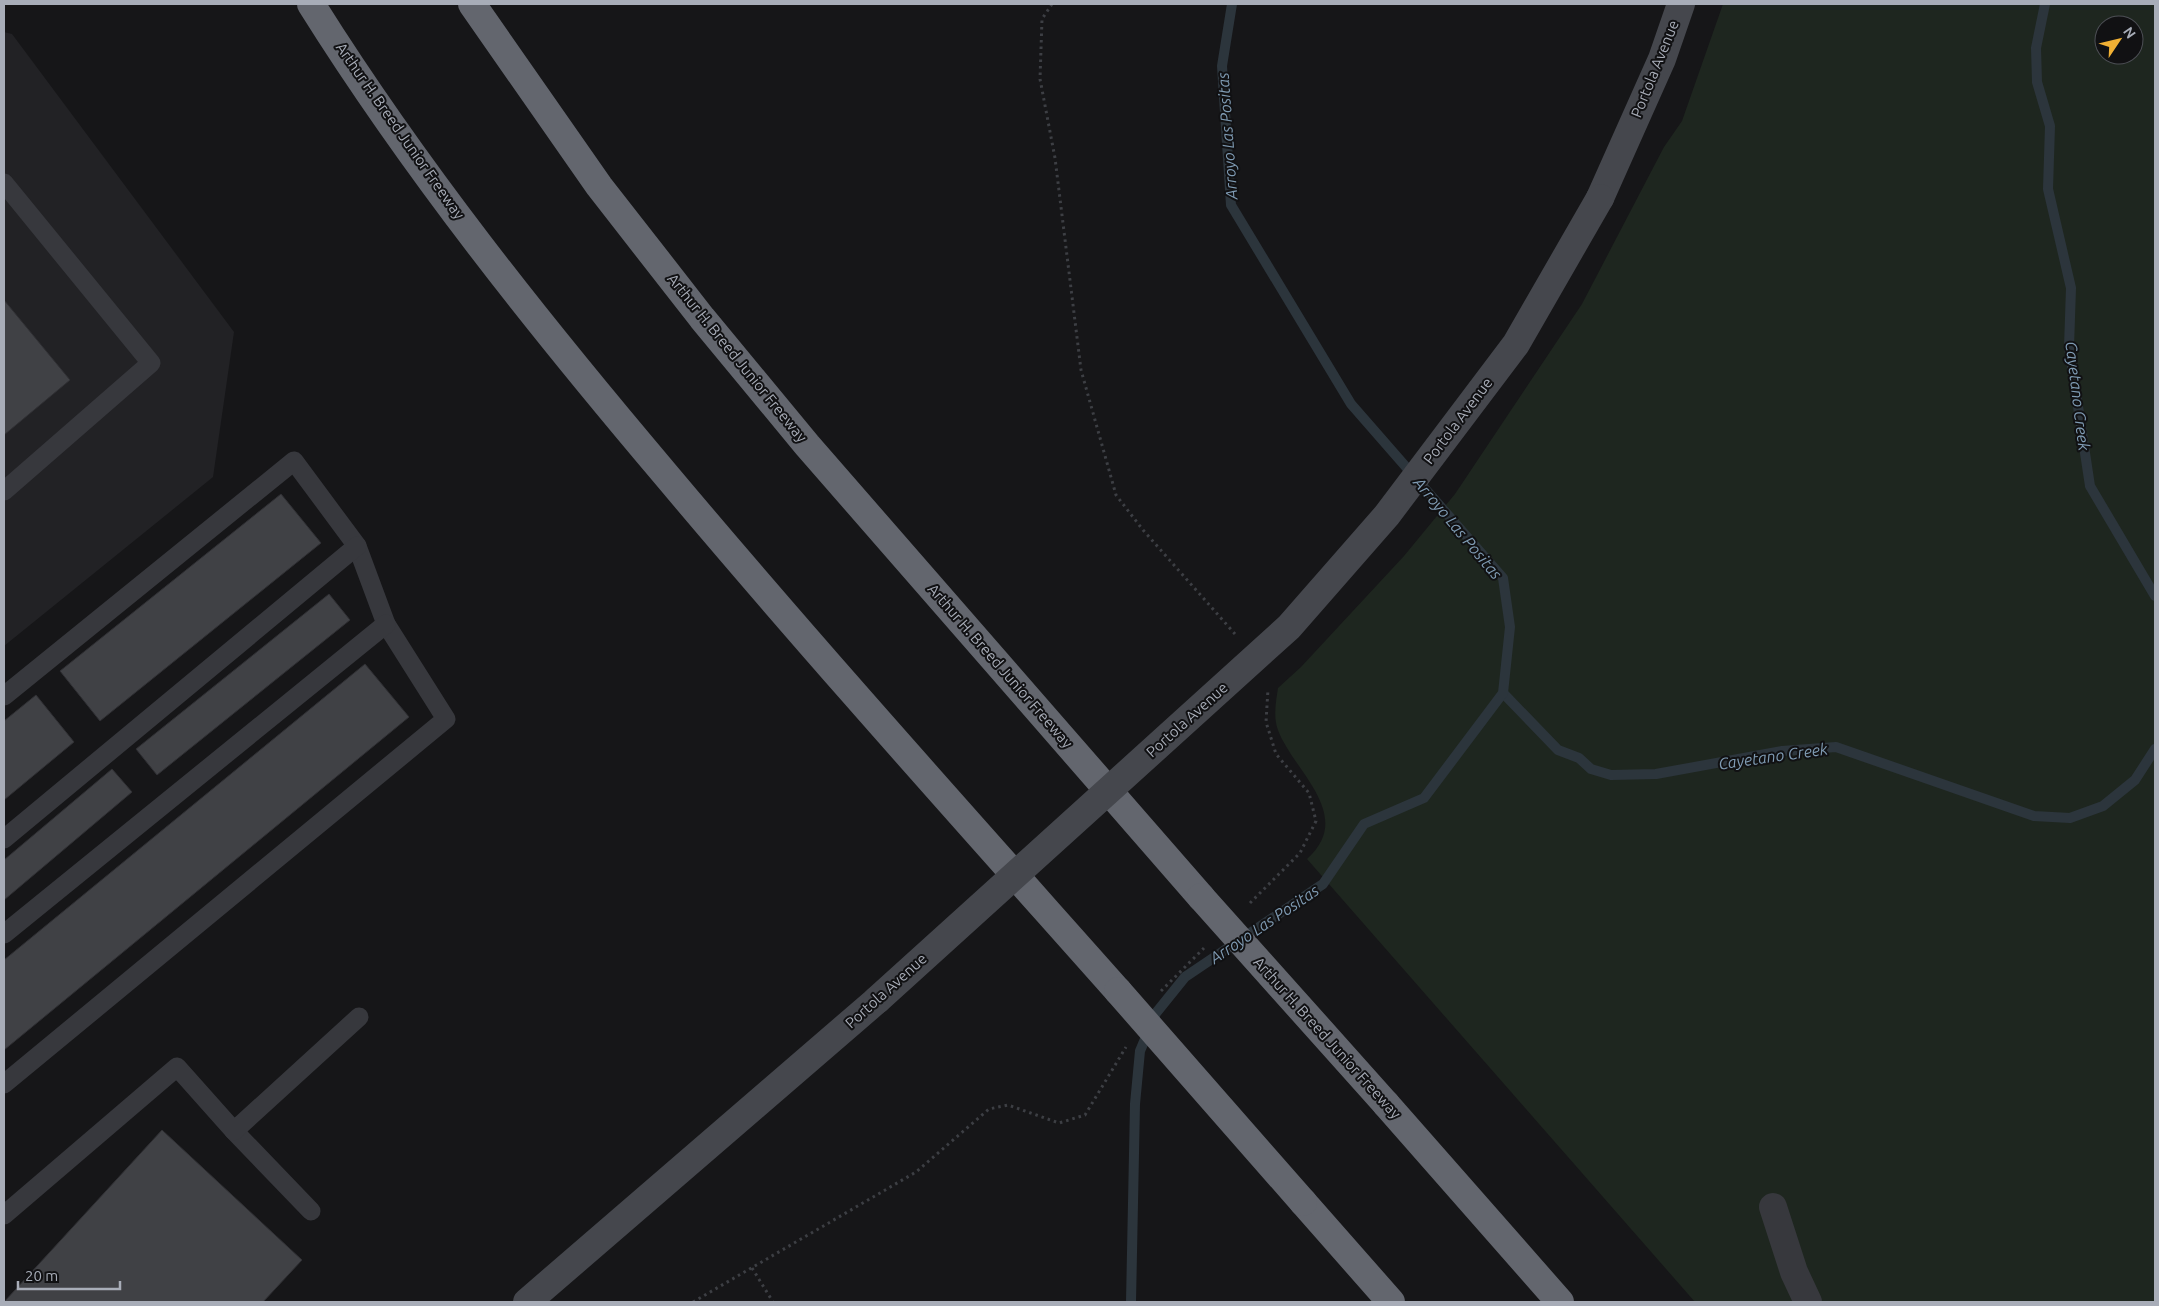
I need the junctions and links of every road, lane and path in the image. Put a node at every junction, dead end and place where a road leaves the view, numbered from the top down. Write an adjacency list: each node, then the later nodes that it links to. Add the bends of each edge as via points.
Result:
1 (311, 4): 28 (highway, Arthur H. Breed Junior Freeway, bridge, via 406,144 605,403 827,663)
2 (472, 4): 29 (highway, Arthur H. Breed Junior Freeway, bridge, via 599,186 807,445)
3 (1052, 4): 9 (path, via 1042,19 1040,79 1055,158 1081,370 1116,495)
4 (1681, 4): 25 (main road, Portola Avenue, bridge, via 1662,59 1600,198 1516,344 1387,515 1289,627 877,1000)
5 (4, 183): 6 (lane, via 151,363)
6 (4, 491)
7 (357, 546): 8 (lane); 11 (lane, via 294,461); 12 (lane)
8 (386, 624): 14 (lane); 19 (lane, via 446,719)
9 (1238, 637)
10 (1268, 686): 13 (path, via 1266,722 1276,754 1309,793 1316,822 1300,853)
11 (4, 696)
12 (4, 839)
13 (1244, 908)
14 (4, 934)
15 (1209, 943): 16 (path)
16 (1155, 999)
17 (359, 1017): 20 (lane)
18 (1130, 1040): 24 (path, via 1085,1115 1059,1123 1008,1105 989,1109 916,1172)
19 (4, 1084)
20 (234, 1131): 22 (lane); 23 (lane, via 176,1067)
21 (1773, 1207): 30 (street, via 1794,1272)
22 (311, 1211)
23 (4, 1216)
24 (752, 1268): 26 (path); 27 (path)
25 (528, 1302)
26 (694, 1302)
27 (773, 1302)
28 (1391, 1302)
29 (1560, 1302)
30 (1808, 1302)

